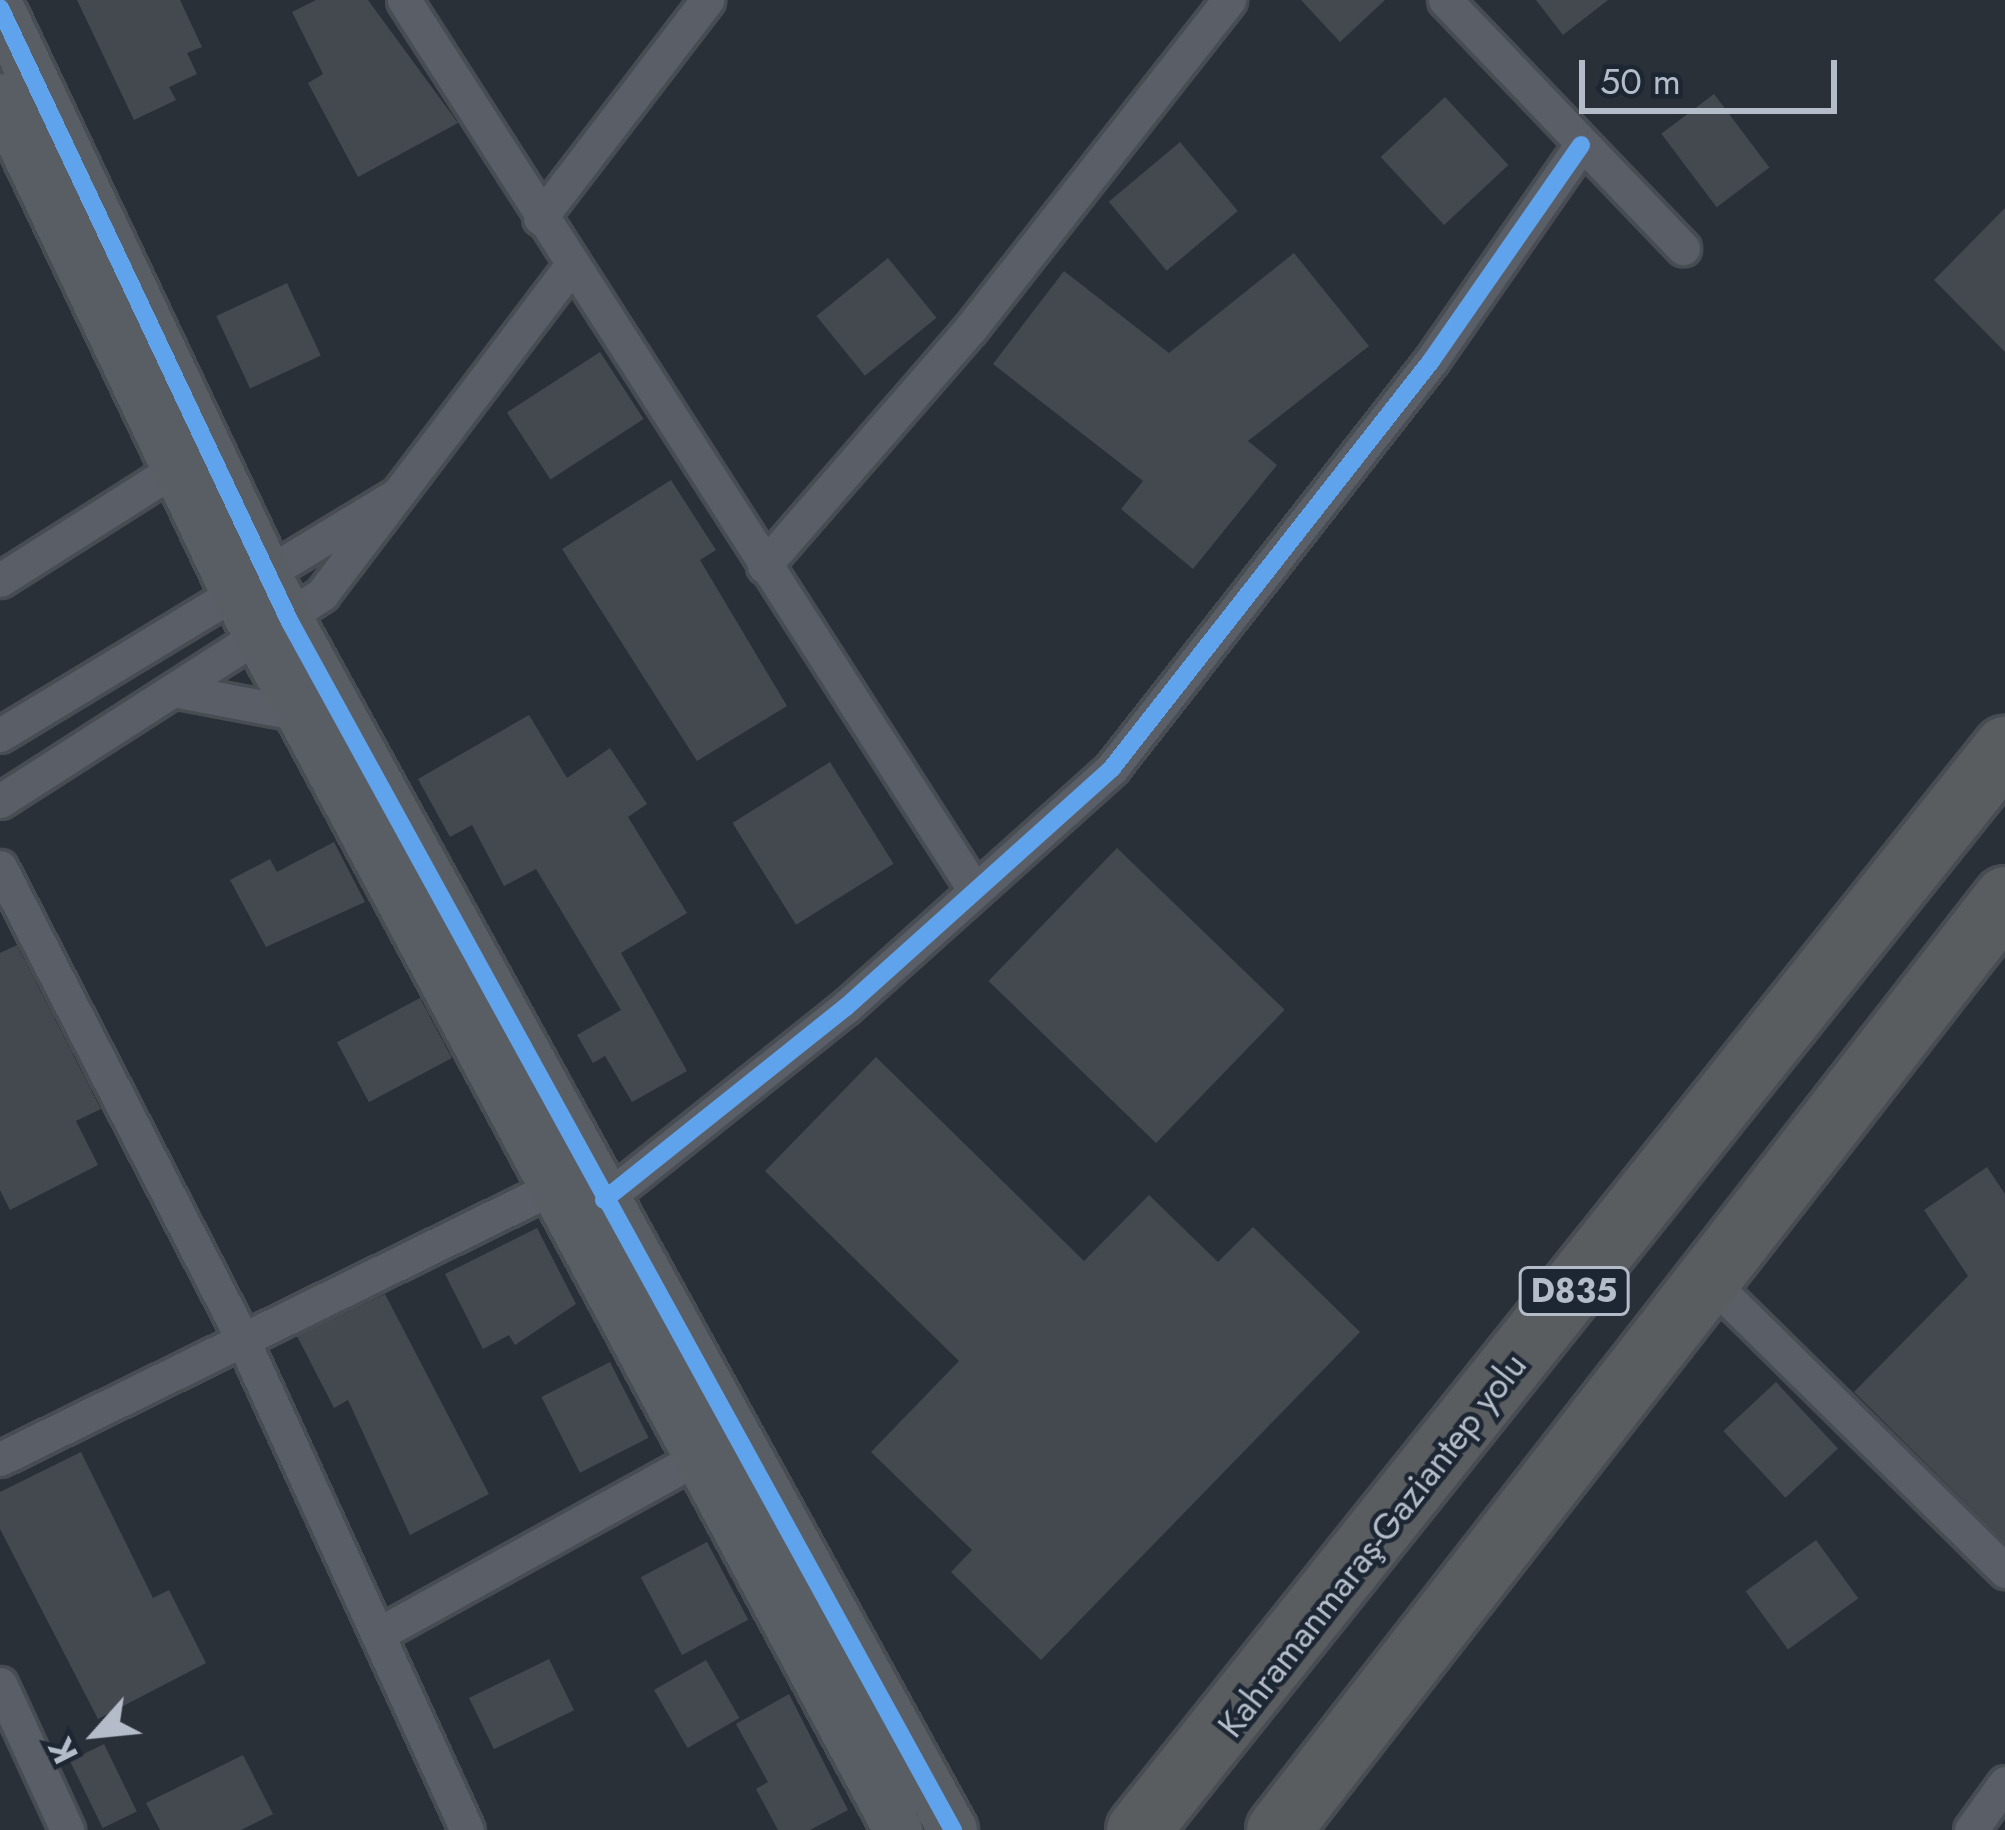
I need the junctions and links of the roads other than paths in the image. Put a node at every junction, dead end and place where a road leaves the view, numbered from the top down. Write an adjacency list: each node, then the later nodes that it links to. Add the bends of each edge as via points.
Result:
1 (404, 0): 8 (street)
2 (707, 0): 8 (street)
3 (1229, 0): 13 (street, via 970,329)
4 (1444, 0): 7 (street)
5 (0, 8): 15 (street)
6 (0, 98): 11 (street)
7 (1581, 145): 9 (street); 23 (street, via 1192,676 1112,768)
8 (540, 218): 10 (street)
9 (1684, 248)
10 (571, 266): 12 (street); 13 (street)
11 (175, 469): 14 (street); 15 (street)
12 (398, 494): 15 (street); 16 (street, via 355,562)
13 (764, 566): 23 (street)
14 (0, 580)
15 (250, 581): 16 (street); 19 (street)
16 (275, 631): 17 (street); 18 (street); 26 (street)
17 (178, 691): 18 (street); 21 (street)
18 (299, 714): 25 (street)
19 (0, 735)
20 (2005, 748): 41 (highway, Kahramanmaraş-Gaziantep yolu / D835)
21 (0, 801)
22 (0, 867): 28 (street)
23 (972, 886): 26 (street, via 846,1007)
24 (2005, 898): 27 (highway, D835)
25 (554, 1186): 28 (street); 29 (street)
26 (604, 1200): 31 (street)
27 (1708, 1279): 32 (street); 42 (highway, D835)
28 (241, 1336): 30 (street); 33 (street)
29 (701, 1456): 31 (street); 33 (street)
30 (0, 1459)
31 (759, 1528): 39 (street); 40 (street)
32 (2005, 1571)
33 (382, 1632): 38 (street)
34 (0, 1684): 35 (street)
35 (15, 1754): 37 (street)
36 (2005, 1783): 43 (street)
37 (67, 1830)
38 (466, 1830)
39 (898, 1830)
40 (952, 1830)
41 (1138, 1830)
42 (1278, 1830)
43 (1972, 1830)

